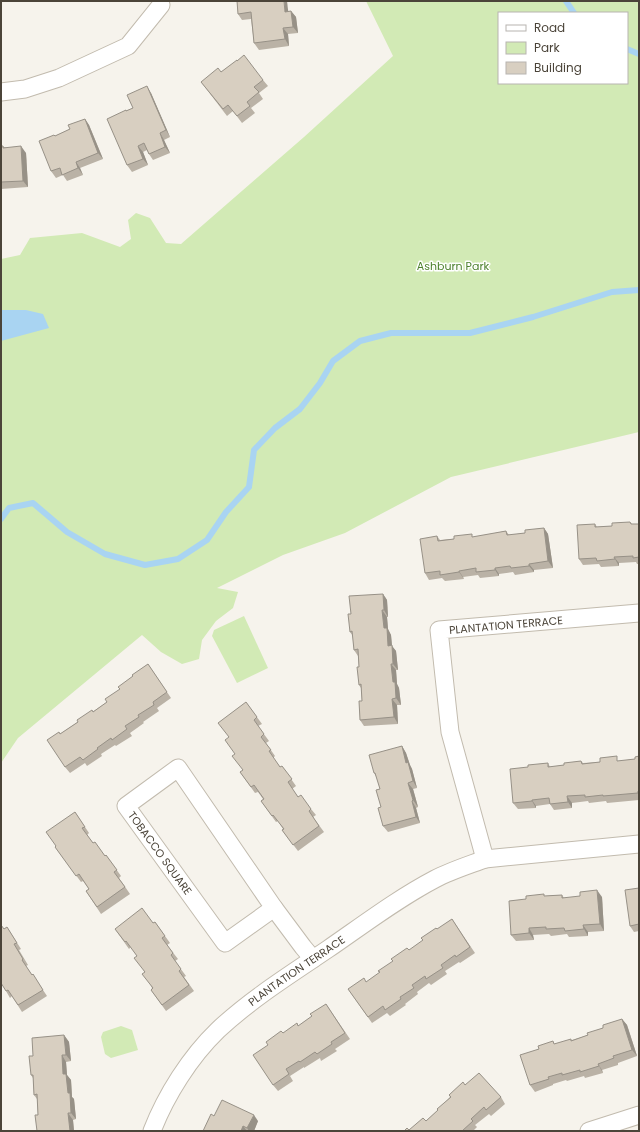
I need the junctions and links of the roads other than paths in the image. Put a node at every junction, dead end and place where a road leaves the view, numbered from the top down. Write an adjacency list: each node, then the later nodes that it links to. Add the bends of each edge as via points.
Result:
1 (161, 5): 2 (street, via 128,46 59,78)
2 (1, 92)
3 (639, 613): 5 (street, PLANTATION TERRACE, via 439,630 450,732)
4 (639, 844): 5 (street, PLANTATION TERRACE)
5 (486, 859): 7 (street, PLANTATION TERRACE, via 436,878)
6 (274, 908): 6 (street, TOBACCO SQUARE, via 225,943 126,806 178,768); 7 (street, TOBACCO SQUARE)
7 (313, 959): 9 (street, PLANTATION TERRACE, via 264,992 218,1031 198,1052 166,1100)
8 (639, 1115): 10 (street)
9 (152, 1131)
10 (588, 1131)

